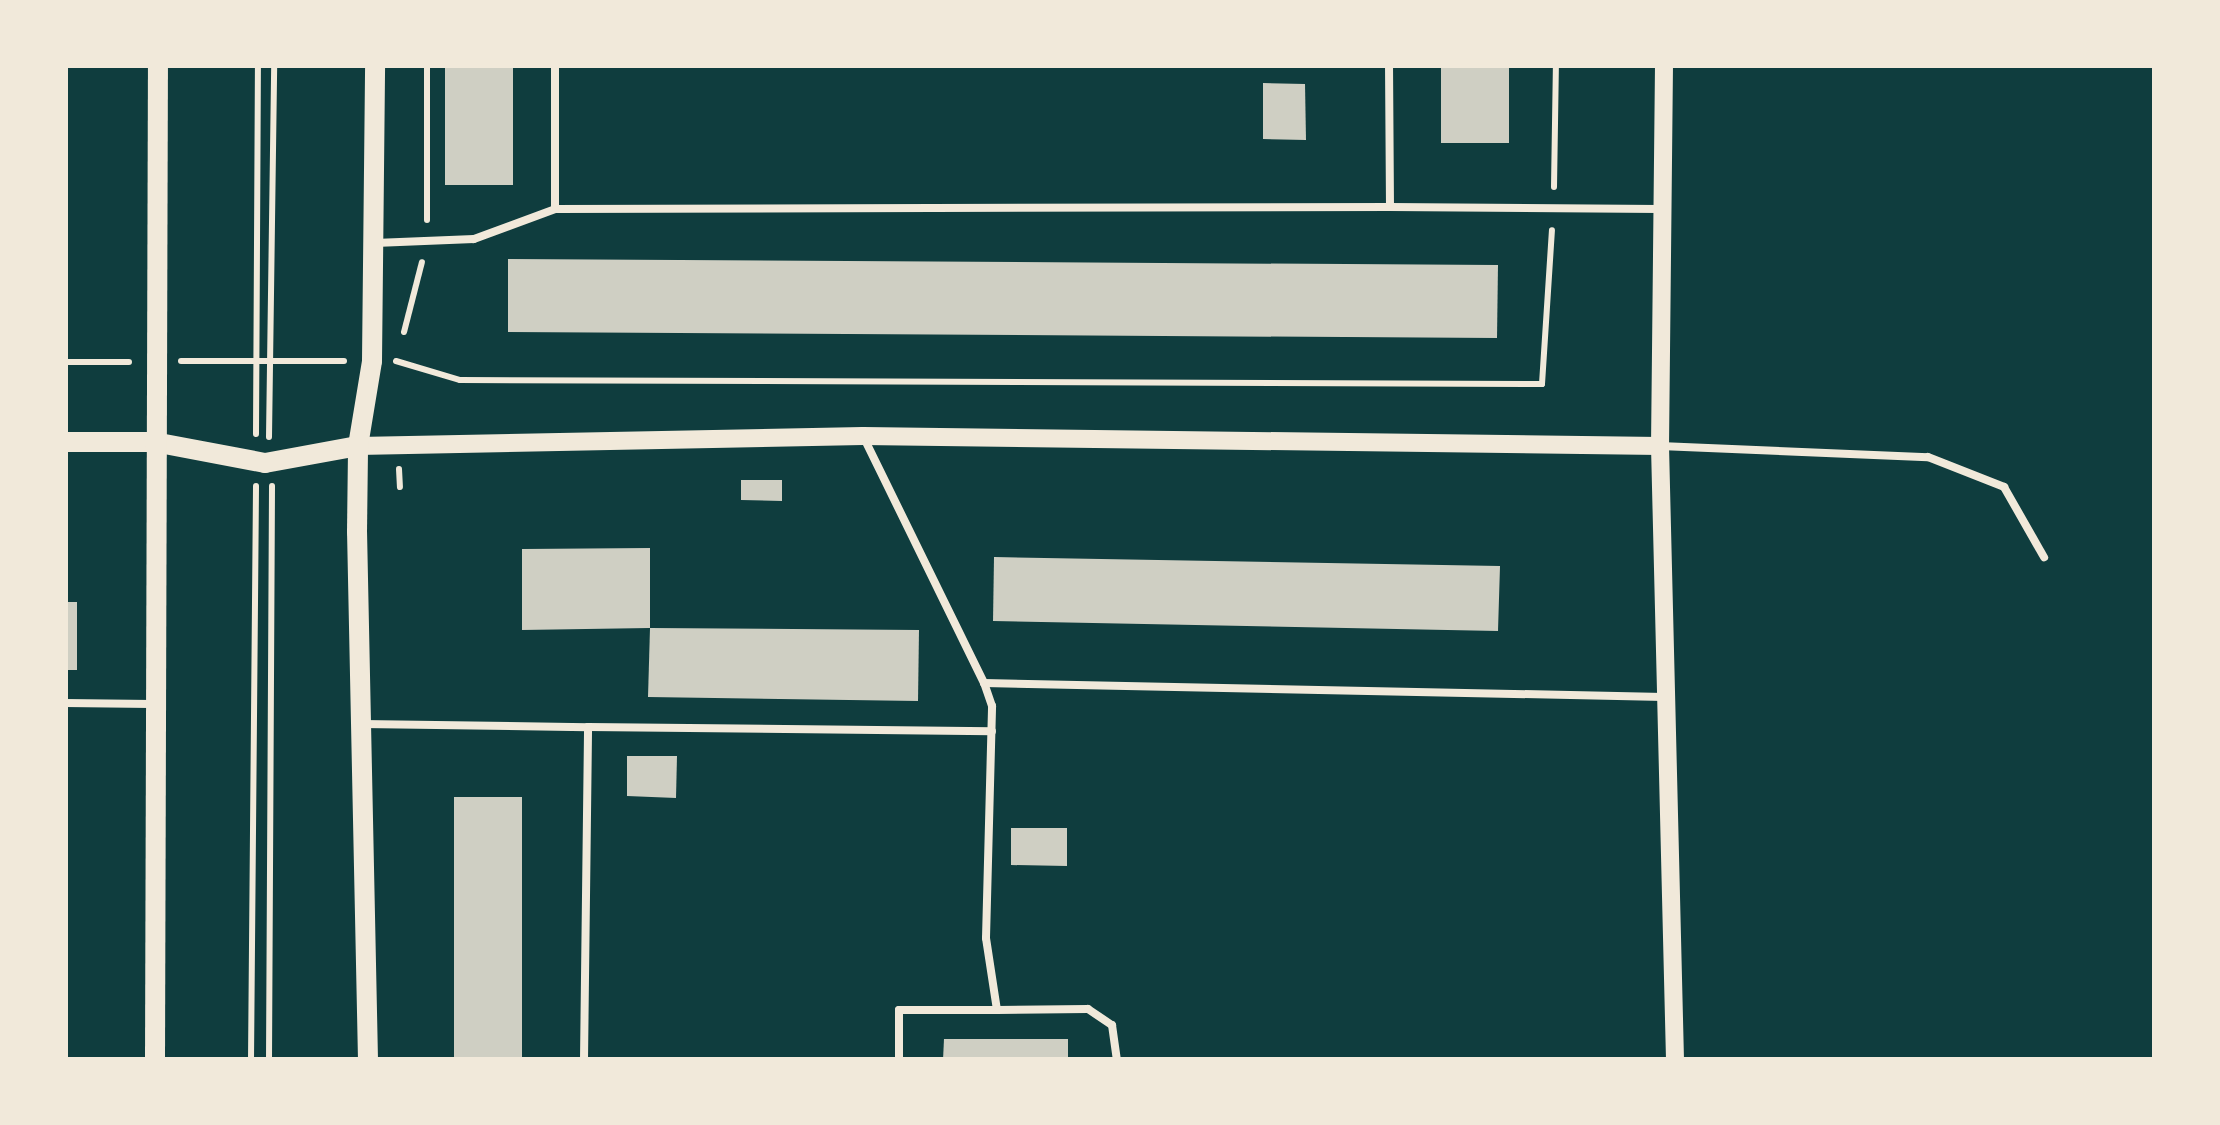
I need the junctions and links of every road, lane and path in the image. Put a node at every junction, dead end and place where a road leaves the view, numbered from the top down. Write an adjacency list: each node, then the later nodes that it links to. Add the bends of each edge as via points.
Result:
1 (158, 65): 18 (main road)
2 (258, 65): 28 (path)
3 (274, 65): 16 (path)
4 (375, 65): 15 (main road)
5 (426, 65): 14 (path)
6 (555, 65): 12 (lane)
7 (1389, 65): 10 (lane)
8 (1556, 65): 11 (path)
9 (1664, 65): 13 (street)
10 (1390, 207): 11 (lane); 12 (lane)
11 (1554, 208): 13 (lane); 17 (path, via 1542,384 460,380)
12 (555, 210): 14 (lane, via 474,239)
13 (1662, 210): 26 (street)
14 (427, 241): 15 (lane); 17 (path)
15 (374, 243): 19 (main road)
16 (272, 360): 18 (path); 19 (path); 28 (path)
17 (396, 360): 19 (path); 21 (path)
18 (155, 361): 20 (path); 24 (main road)
19 (372, 361): 25 (main road)
20 (65, 362)
21 (397, 378)
22 (864, 436): 26 (street); 27 (street); 31 (lane)
23 (65, 442): 24 (main road)
24 (154, 442): 28 (main road); 34 (main road)
25 (358, 446): 27 (street); 28 (main road); 35 (main road)
26 (1660, 446): 30 (lane, via 1928,456 2004,487); 32 (street)
27 (399, 448): 29 (path)
28 (259, 459): 40 (path); 41 (path, via 272,470)
29 (400, 487)
30 (2044, 557)
31 (984, 683): 32 (lane); 37 (lane)
32 (1668, 697): 46 (street)
33 (65, 703): 34 (lane)
34 (152, 704): 39 (main road)
35 (358, 724): 36 (lane); 42 (main road)
36 (588, 727): 37 (lane); 43 (lane)
37 (992, 731): 38 (lane, via 986,938)
38 (997, 1010): 44 (lane, via 899,1010); 45 (lane, via 1088,1009 1112,1025)
39 (155, 1060)
40 (252, 1060)
41 (269, 1060)
42 (368, 1060)
43 (584, 1060)
44 (900, 1060)
45 (1117, 1060)
46 (1675, 1060)

